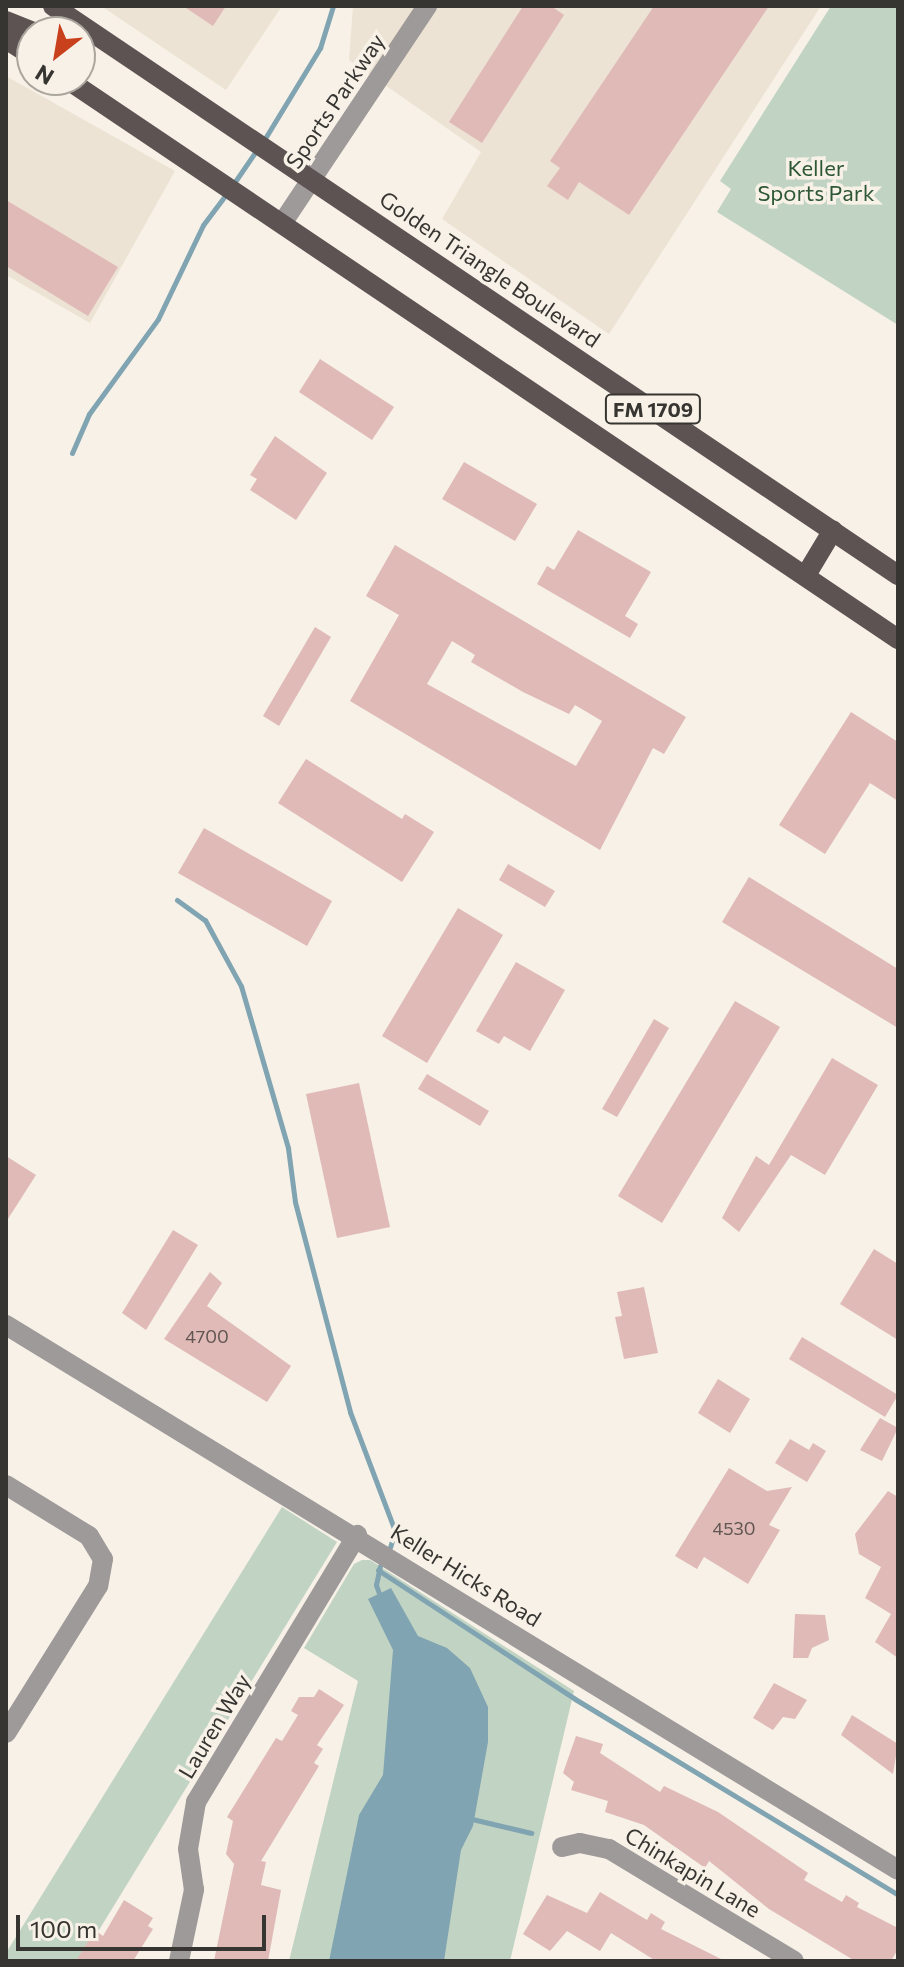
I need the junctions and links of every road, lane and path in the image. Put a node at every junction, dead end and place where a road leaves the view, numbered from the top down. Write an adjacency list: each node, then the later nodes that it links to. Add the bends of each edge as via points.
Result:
1 (427, 6): 4 (street, Sports Parkway)
2 (60, 11): 4 (main road, Golden Triangle Boulevard / FM 1709)
3 (92, 96): 5 (main road, FM 1709)
4 (312, 178): 5 (street, Sports Parkway); 6 (main road, Golden Triangle Boulevard / FM 1709)
5 (283, 222): 7 (main road, FM 1709)
6 (833, 530): 7 (main road); 8 (main road, Golden Triangle Boulevard / FM 1709)
7 (806, 575): 9 (main road, FM 1709)
8 (898, 575)
9 (898, 639)
10 (6, 1325): 12 (street, Keller Hicks Road)
11 (6, 1485): 13 (street, via 89,1536 103,1559 98,1586)
12 (357, 1535): 15 (street, Keller Hicks Road); 16 (street, Lauren Way, via 196,1802 188,1849 194,1890)
13 (6, 1733)
14 (562, 1847): 17 (street, Chinkapin Lane, via 580,1843 609,1849)
15 (898, 1870)
16 (179, 1961)
17 (794, 1961)

